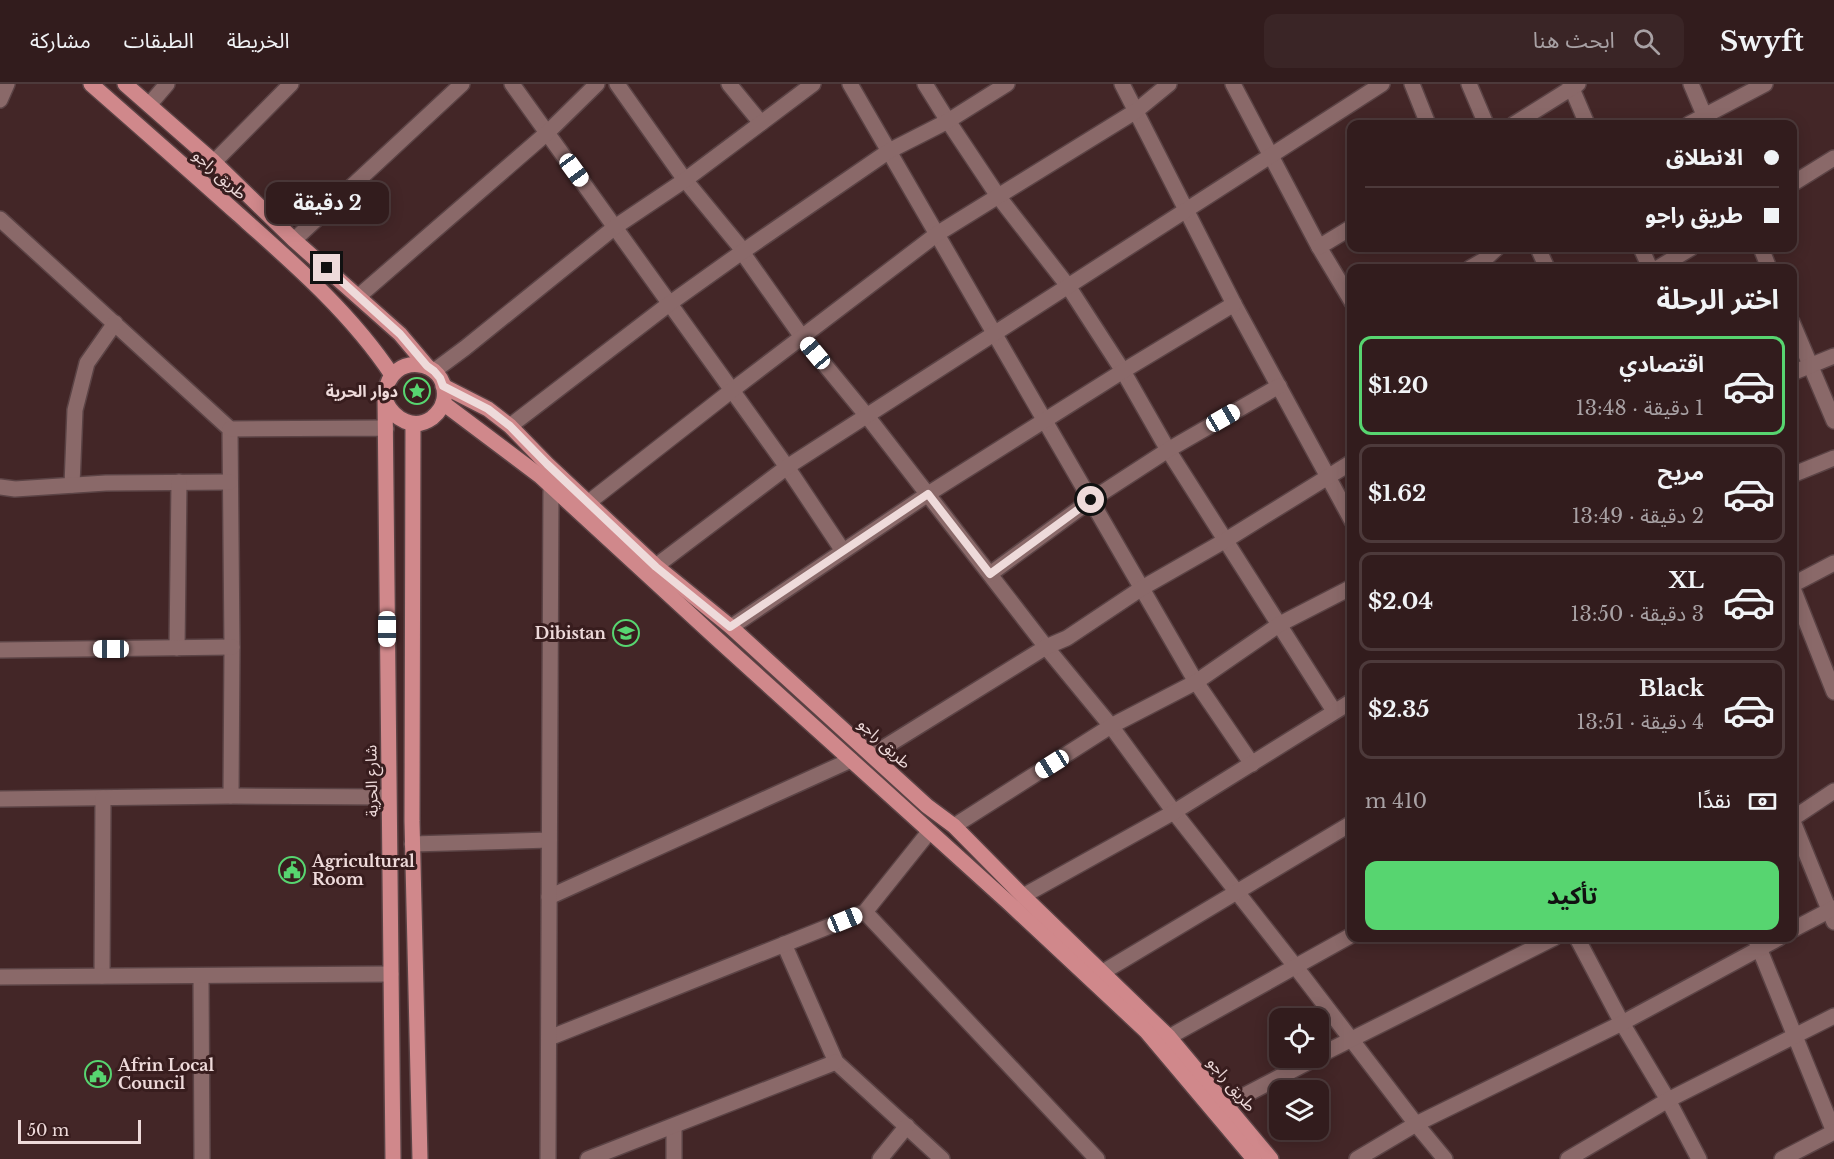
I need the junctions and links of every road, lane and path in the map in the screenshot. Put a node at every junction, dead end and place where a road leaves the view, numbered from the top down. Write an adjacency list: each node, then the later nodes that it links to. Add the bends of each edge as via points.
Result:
1 (7, 84): 24 (street)
2 (91, 84): 67 (main road, طريق راجو, via 322,291 374,348)
3 (125, 84): 25 (main road, طريق راجو)
4 (167, 84): 25 (street)
5 (291, 84): 39 (street)
6 (462, 84): 48 (street)
7 (512, 84): 35 (street)
8 (597, 84): 35 (street)
9 (617, 84): 40 (street)
10 (729, 84): 34 (street)
11 (813, 84): 34 (street)
12 (850, 84): 36 (street)
13 (925, 84): 33 (street)
14 (1007, 84): 33 (street)
15 (1122, 84): 26 (street)
16 (1169, 84): 26 (street)
17 (1233, 84): 37 (street)
18 (1382, 84): 37 (street)
19 (1412, 84): 27 (street)
20 (1468, 84): 28 (street)
21 (1691, 84): 31 (street)
22 (1765, 84): 32 (street)
23 (1573, 85): 29 (street); 30 (street)
24 (0, 100)
25 (149, 105): 39 (main road, طريق راجو)
26 (1137, 111): 42 (street); 43 (street)
27 (1426, 120)
28 (1484, 120)
29 (1520, 120)
30 (1586, 120)
31 (1706, 120)
32 (1708, 120)
33 (948, 122): 36 (street); 42 (street)
34 (761, 123): 40 (street)
35 (548, 132): 45 (street); 55 (street)
36 (889, 151): 47 (street); 50 (street)
37 (1271, 155): 43 (street); 49 (street)
38 (1834, 158): 41 (street)
39 (214, 162): 48 (main road, طريق راجو)
40 (685, 180): 45 (street); 50 (street)
41 (1797, 181)
42 (998, 196): 47 (street); 53 (street)
43 (1187, 210): 53 (street); 57 (street)
44 (0, 219): 58 (street)
45 (615, 226): 56 (street); 64 (street, via 465,348)
46 (1347, 230): 49 (street)
47 (937, 234): 60 (street); 61 (street)
48 (294, 240): 55 (main road, طريق راجو)
49 (1320, 247): 54 (street)
50 (742, 252): 56 (street); 61 (street)
51 (1684, 252): 52 (street)
52 (1665, 264)
53 (1068, 286): 60 (street); 65 (street)
54 (1347, 293)
55 (359, 296): 64 (main road, طريق راجو)
56 (669, 304): 70 (street); 77 (street)
57 (1234, 304): 65 (street); 69 (street)
58 (115, 324): 78 (street); 88 (street, via 87,363 75,410)
59 (1797, 333): 63 (street)
60 (995, 334): 73 (street); 74 (street)
61 (802, 337): 70 (street); 73 (street)
62 (1834, 356): 63 (street)
63 (1811, 365): 66 (street); 75 (street)
64 (430, 369): 67 (main road, via 408,365); 68 (main road)
65 (1123, 371): 74 (street); 80 (street)
66 (1797, 371)
67 (392, 375): 71 (main road, via 386,388)
68 (443, 386): 72 (main road); 77 (main road, طريق راجو, via 488,409)
69 (1279, 386): 80 (street); 85 (street)
70 (731, 391): 83 (street); 93 (street)
71 (386, 402): 76 (main road, via 395,416); 79 (main road, شارع الحرية)
72 (443, 403): 76 (main road, via 434,416); 89 (main road, طريق راجو)
73 (867, 416): 83 (street); 91 (street)
74 (1045, 420): 91 (street); 92 (street)
75 (1834, 421)
76 (413, 424): 113 (main road)
77 (510, 426): 93 (main road, طريق راجو)
78 (230, 429): 79 (street); 87 (street)
79 (386, 429): 112 (main road, شارع الحرية)
80 (1168, 450): 92 (street); 95 (street)
81 (1834, 458): 84 (street)
82 (1347, 465): 85 (street)
83 (787, 467): 96 (street); 98 (street)
84 (1797, 473)
85 (1328, 476): 94 (street); 95 (street)
86 (179, 482): 87 (street); 88 (street); 108 (street)
87 (230, 482): 106 (street)
88 (72, 485): 90 (street)
89 (551, 486): 118 (main road, طريق راجو); 132 (street)
90 (0, 487)
91 (928, 494): 96 (street); 99 (street)
92 (1091, 500): 99 (street); 101 (street)
93 (589, 502): 98 (main road, طريق راجو)
94 (1347, 512)
95 (1226, 540): 101 (street); 104 (street)
96 (843, 551): 105 (street)
97 (1834, 563): 100 (street)
98 (656, 567): 105 (main road, طريق راجو)
99 (990, 574): 107 (street)
100 (1797, 583)
101 (1142, 588): 107 (street, via 1067,638); 110 (street)
102 (1347, 590): 104 (street)
103 (1797, 599): 111 (street)
104 (1280, 624): 110 (street); 115 (street)
105 (730, 627): 117 (main road, طريق راجو)
106 (232, 647): 108 (street); 122 (street)
107 (1046, 647): 116 (street); 117 (street)
108 (177, 648): 109 (street)
109 (0, 650)
110 (1196, 682): 116 (street); 119 (street)
111 (1834, 692)
112 (388, 696): 113 (main road); 123 (main road, شارع الحرية)
113 (412, 696): 133 (main road)
114 (1347, 704): 115 (street)
115 (1334, 711): 119 (street)
116 (1111, 726): 126 (street); 128 (street)
117 (872, 755): 128 (main road, طريق راجو)
118 (851, 760): 131 (main road, طريق راجو); 136 (street)
119 (1252, 764): 126 (street)
120 (0, 790): 124 (street)
121 (1834, 791): 127 (street)
122 (231, 796): 123 (street); 125 (street)
123 (388, 797): 138 (main road, شارع الحرية)
124 (7, 798): 125 (street)
125 (103, 798): 150 (street)
126 (1174, 813): 134 (street); 135 (street)
127 (1797, 816)
128 (954, 826): 135 (main road, طريق راجو)
129 (1347, 826): 134 (street)
130 (1797, 831): 140 (street)
131 (929, 832): 139 (street); 177 (main road, طريق راجو, via 1146,1031)
132 (549, 840): 133 (street); 136 (street)
133 (412, 844): 137 (main road)
134 (1236, 892): 147 (street); 148 (street)
135 (1023, 896): 148 (main road, طريق راجو)
136 (549, 897): 157 (street)
137 (413, 905): 138 (main road); 170 (main road)
138 (390, 906): 149 (main road, شارع الحرية)
139 (865, 912): 146 (street); 176 (street)
140 (1832, 913): 141 (street)
141 (1797, 928)
142 (1347, 938): 147 (street)
143 (1546, 942): 158 (street)
144 (1579, 942): 154 (street)
145 (1757, 943): 154 (street); 155 (street)
146 (784, 944): 157 (street); 160 (street)
147 (1295, 966): 156 (street); 158 (street)
148 (1102, 972): 156 (main road, طريق راجو)
149 (391, 974): 151 (street); 169 (main road, شارع الحرية)
150 (102, 976): 151 (street); 152 (street)
151 (201, 976): 168 (street)
152 (0, 977)
153 (1834, 1016): 155 (street)
154 (1622, 1023): 162 (street); 164 (street)
155 (1795, 1036): 162 (street); 167 (street)
156 (1169, 1037): 163 (main road, طريق راجو)
157 (549, 1038): 171 (street)
158 (1351, 1039): 159 (street); 164 (street)
159 (1329, 1051)
160 (836, 1062): 165 (street); 166 (street)
161 (1296, 1068): 163 (street)
162 (1668, 1100): 181 (street); 182 (street)
163 (1226, 1105): 178 (main road, طريق راجو)
164 (1416, 1124): 179 (street); 180 (street)
165 (674, 1126): 172 (street); 173 (street)
166 (907, 1126): 174 (street); 175 (street)
167 (1834, 1132): 183 (street)
168 (202, 1159)
169 (393, 1159)
170 (420, 1159)
171 (549, 1159)
172 (588, 1159)
173 (674, 1159)
174 (880, 1159)
175 (942, 1159)
176 (1097, 1159)
177 (1254, 1159)
178 (1271, 1159)
179 (1357, 1159)
180 (1445, 1159)
181 (1568, 1159)
182 (1699, 1159)
183 (1782, 1159)

